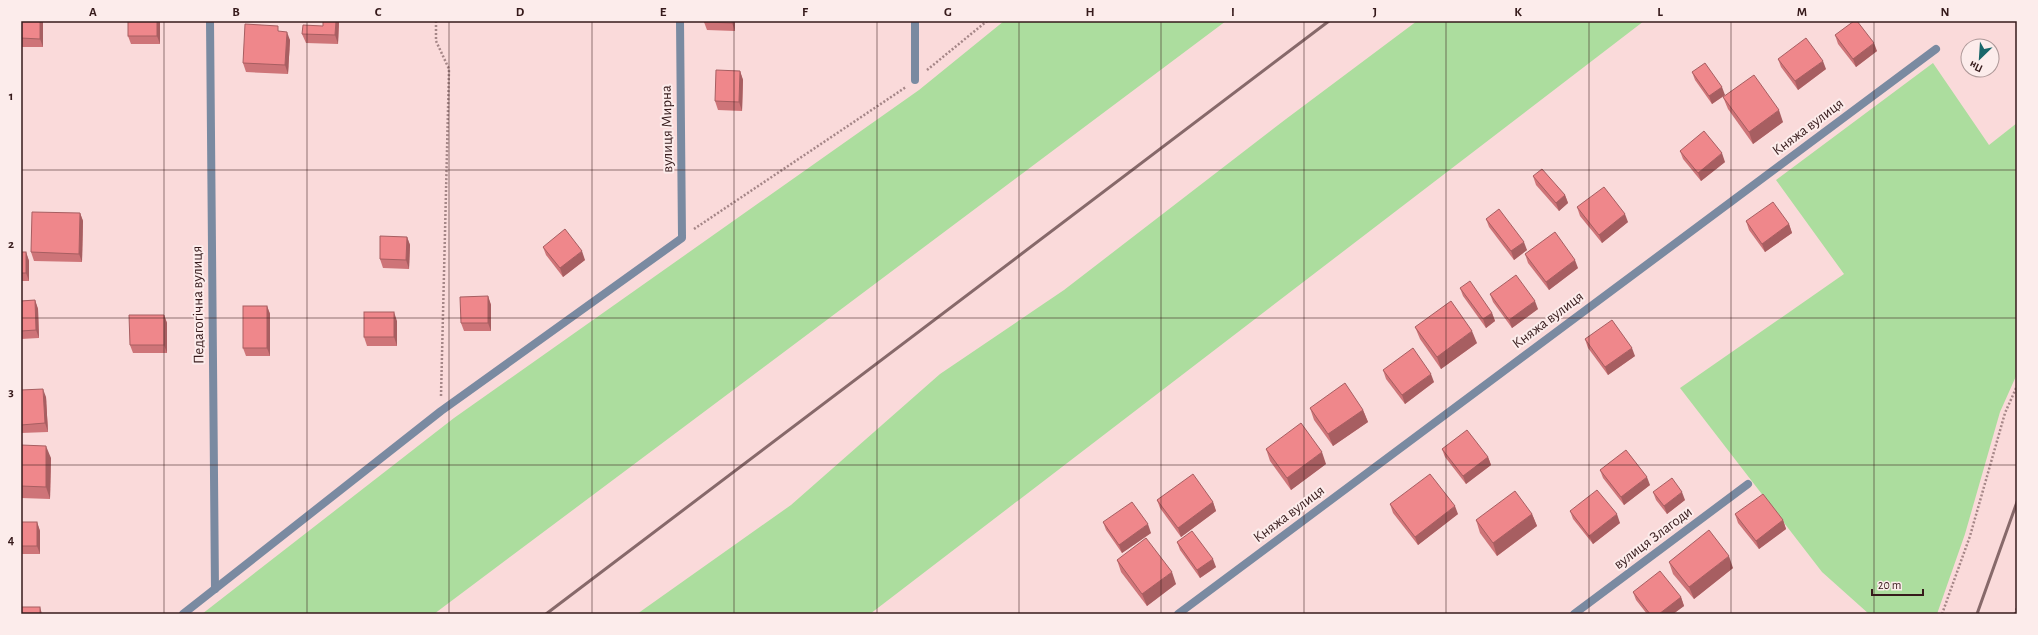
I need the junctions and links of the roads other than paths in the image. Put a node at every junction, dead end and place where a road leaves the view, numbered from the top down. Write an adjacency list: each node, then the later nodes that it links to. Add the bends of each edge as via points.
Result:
1 (210, 21): 7 (street, Педагогічна вулиця)
2 (680, 21): 7 (street, вулиця Мирна, via 682,238 441,411)
3 (914, 21): 5 (street)
4 (1936, 49): 9 (street, Княжа вулиця)
5 (915, 80)
6 (1748, 484): 10 (street, вулиця Злагоди)
7 (215, 589): 8 (street)
8 (183, 614)
9 (1178, 614)
10 (1574, 614)

